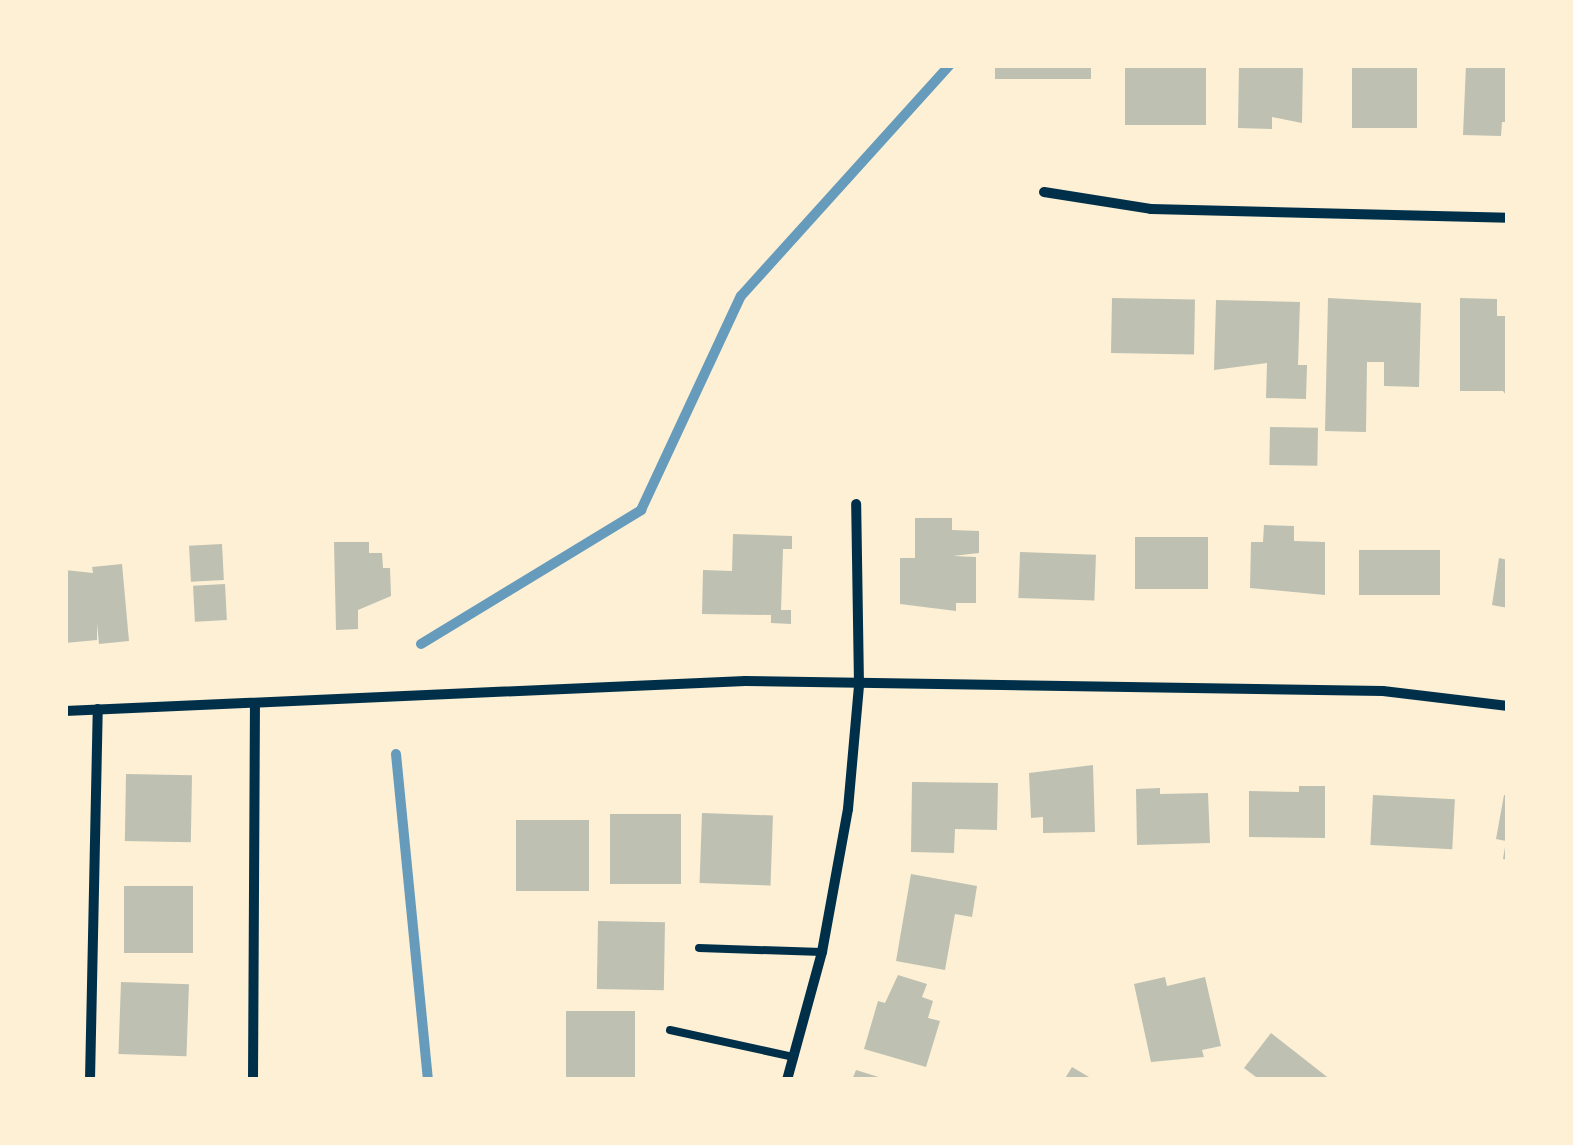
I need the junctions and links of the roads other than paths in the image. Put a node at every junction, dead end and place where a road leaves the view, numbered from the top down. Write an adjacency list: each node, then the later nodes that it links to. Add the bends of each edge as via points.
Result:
1 (1044, 192): 2 (street, via 1150,209)
2 (1508, 218)
3 (856, 504): 4 (street)
4 (859, 684): 5 (street, via 745,681); 6 (street, via 1383,691); 10 (street, via 848,809)
5 (255, 703): 8 (street); 14 (street)
6 (1508, 706)
7 (65, 710): 8 (street)
8 (98, 710): 13 (street)
9 (698, 948): 10 (lane)
10 (822, 952): 12 (street)
11 (670, 1030): 12 (lane)
12 (794, 1056): 15 (street)
13 (90, 1080)
14 (253, 1080)
15 (787, 1080)

